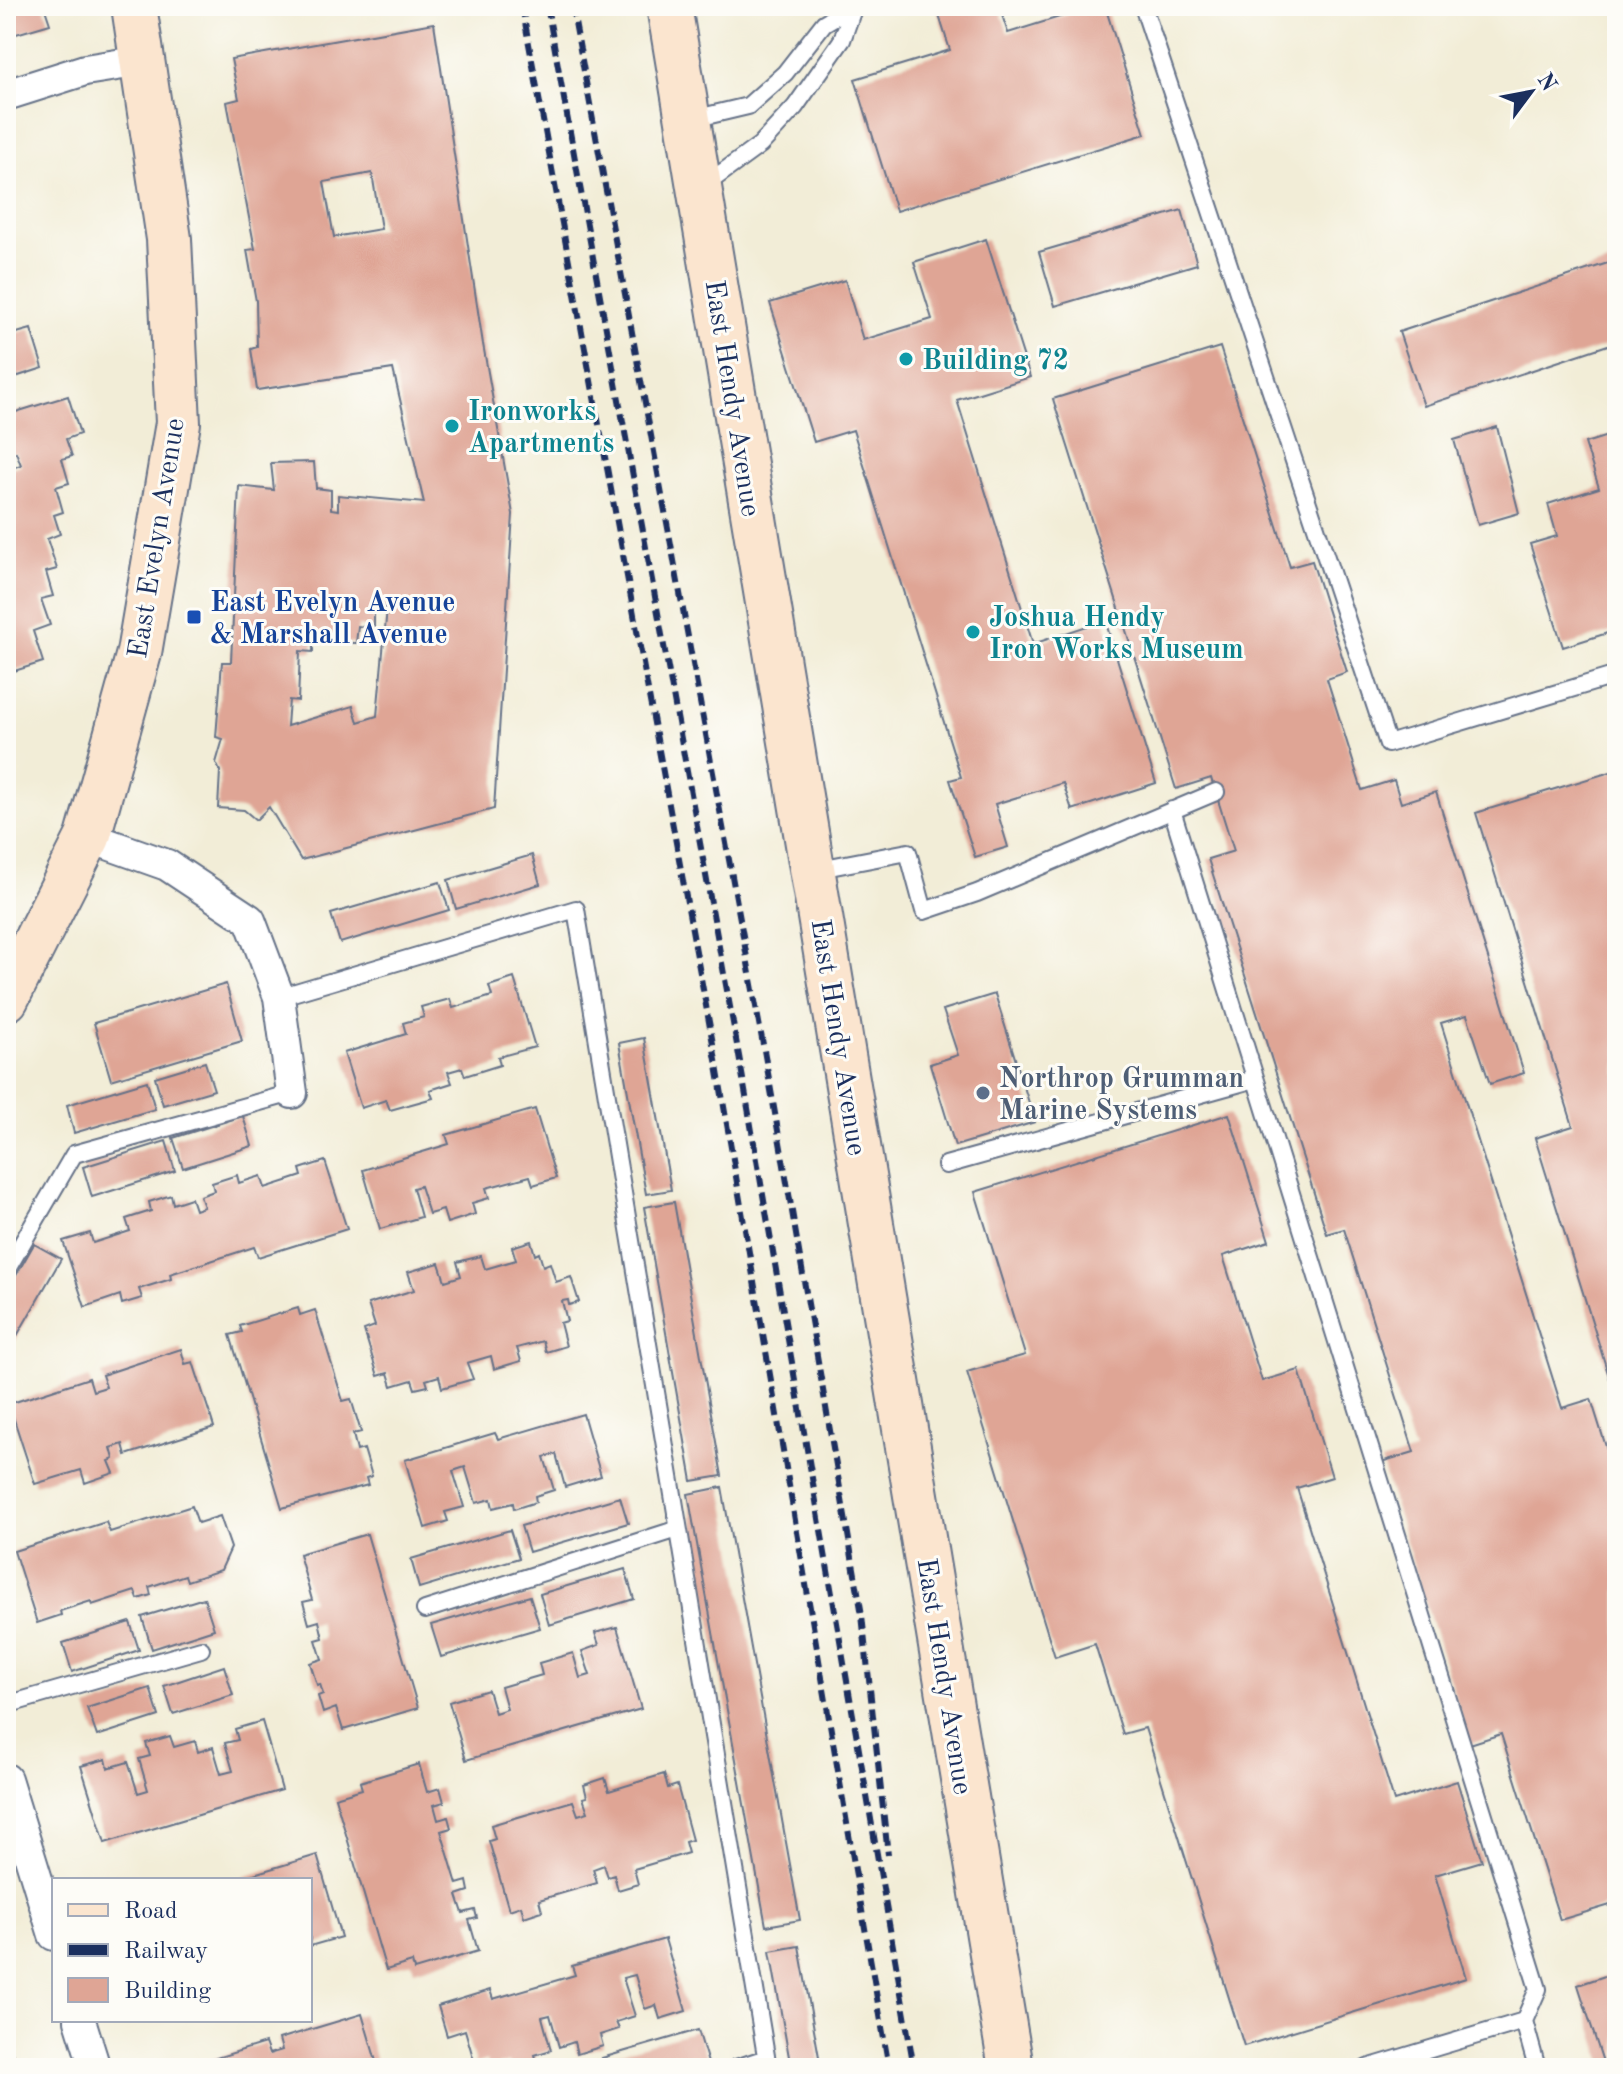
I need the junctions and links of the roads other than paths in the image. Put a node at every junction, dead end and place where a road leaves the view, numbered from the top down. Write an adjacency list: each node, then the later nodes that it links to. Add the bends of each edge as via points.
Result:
1 (134, 6): 5 (street, East Evelyn Avenue)
2 (669, 6): 7 (street, East Hendy Avenue)
3 (853, 6): 7 (lane, via 824,23 785,73 748,106); 8 (lane, via 842,40 795,107 760,145)
4 (1143, 6): 9 (lane, via 1388,744)
5 (142, 61): 6 (street, via 85,70); 12 (street, East Evelyn Avenue, via 169,239 178,423 139,653)
6 (6, 95)
7 (687, 120): 8 (street, East Hendy Avenue)
8 (699, 189): 13 (street, East Hendy Avenue)
9 (1617, 675)
10 (1216, 792): 11 (lane)
11 (1172, 810): 13 (lane, via 924,911 908,852); 16 (lane)
12 (88, 837): 14 (street, via 167,865 250,920); 15 (street, East Evelyn Avenue)
13 (812, 870): 31 (street, East Hendy Avenue)
14 (279, 997): 17 (street); 20 (lane, via 576,909)
15 (6, 999)
16 (1255, 1079): 18 (lane); 26 (lane, via 1538,1989)
17 (292, 1093): 19 (lane, via 74,1154)
18 (946, 1165)
19 (6, 1271)
20 (678, 1529): 21 (lane); 28 (lane)
21 (425, 1610)
22 (201, 1649): 23 (lane)
23 (6, 1705)
24 (6, 1779): 25 (street)
25 (52, 1928)
26 (1524, 2021): 32 (lane); 33 (lane)
27 (81, 2022): 29 (street)
28 (767, 2063): 30 (lane)
29 (95, 2068)
30 (736, 2068)
31 (1011, 2068)
32 (1367, 2068)
33 (1537, 2068)

